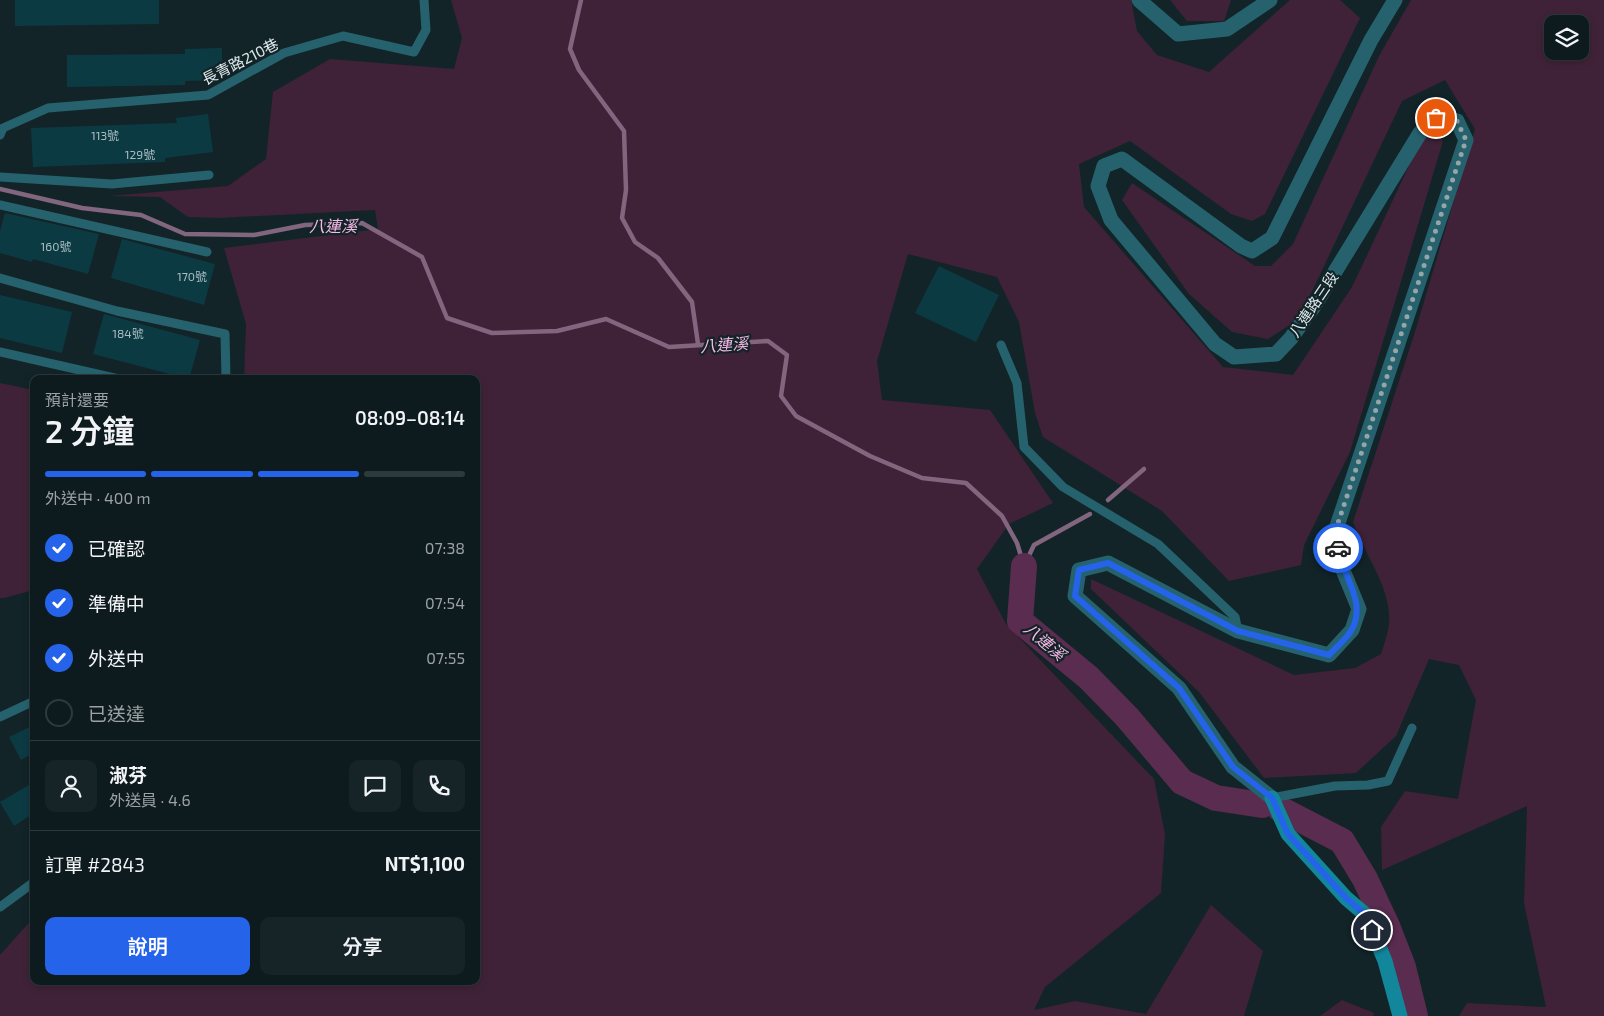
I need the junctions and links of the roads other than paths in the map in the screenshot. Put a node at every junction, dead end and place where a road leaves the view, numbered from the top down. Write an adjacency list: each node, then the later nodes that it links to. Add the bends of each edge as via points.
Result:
1 (424, 0): 5 (lane, 長青路210巷, via 426,30 414,52 343,36 284,53 208,95 48,108 3,128)
2 (1139, 0): 3 (street, via 1178,34 1227,29)
3 (1270, 0)
4 (1395, 0): 15 (street, 八連路三段, via 1371,40 1272,238 1252,251 1122,159 1104,166 1098,186 1111,220 1215,344 1234,357 1276,354 1314,306 1420,133 1436,118 1457,121 1466,140 1336,529 1340,563 1359,609 1352,630 1329,655)
5 (0, 135)
6 (209, 175): 7 (lane, via 112,184)
7 (0, 177)
8 (0, 204): 9 (lane)
9 (207, 252)
10 (0, 278): 14 (lane, via 117,311 225,334)
11 (1001, 345): 15 (lane, via 1017,383 1024,447 1063,487 1158,544 1235,617)
12 (0, 352): 13 (lane)
13 (101, 375)
14 (226, 375)
15 (1238, 631): 19 (street, via 1108,563 1079,570 1075,596 1179,688 1233,767)
16 (30, 703): 17 (lane)
17 (0, 717)
18 (1412, 728): 19 (lane, via 1388,781 1334,786)
19 (1272, 798): 22 (street, via 1288,834 1346,898 1366,915 1385,961)
20 (30, 885): 21 (lane)
21 (0, 907)
22 (1400, 1016)

